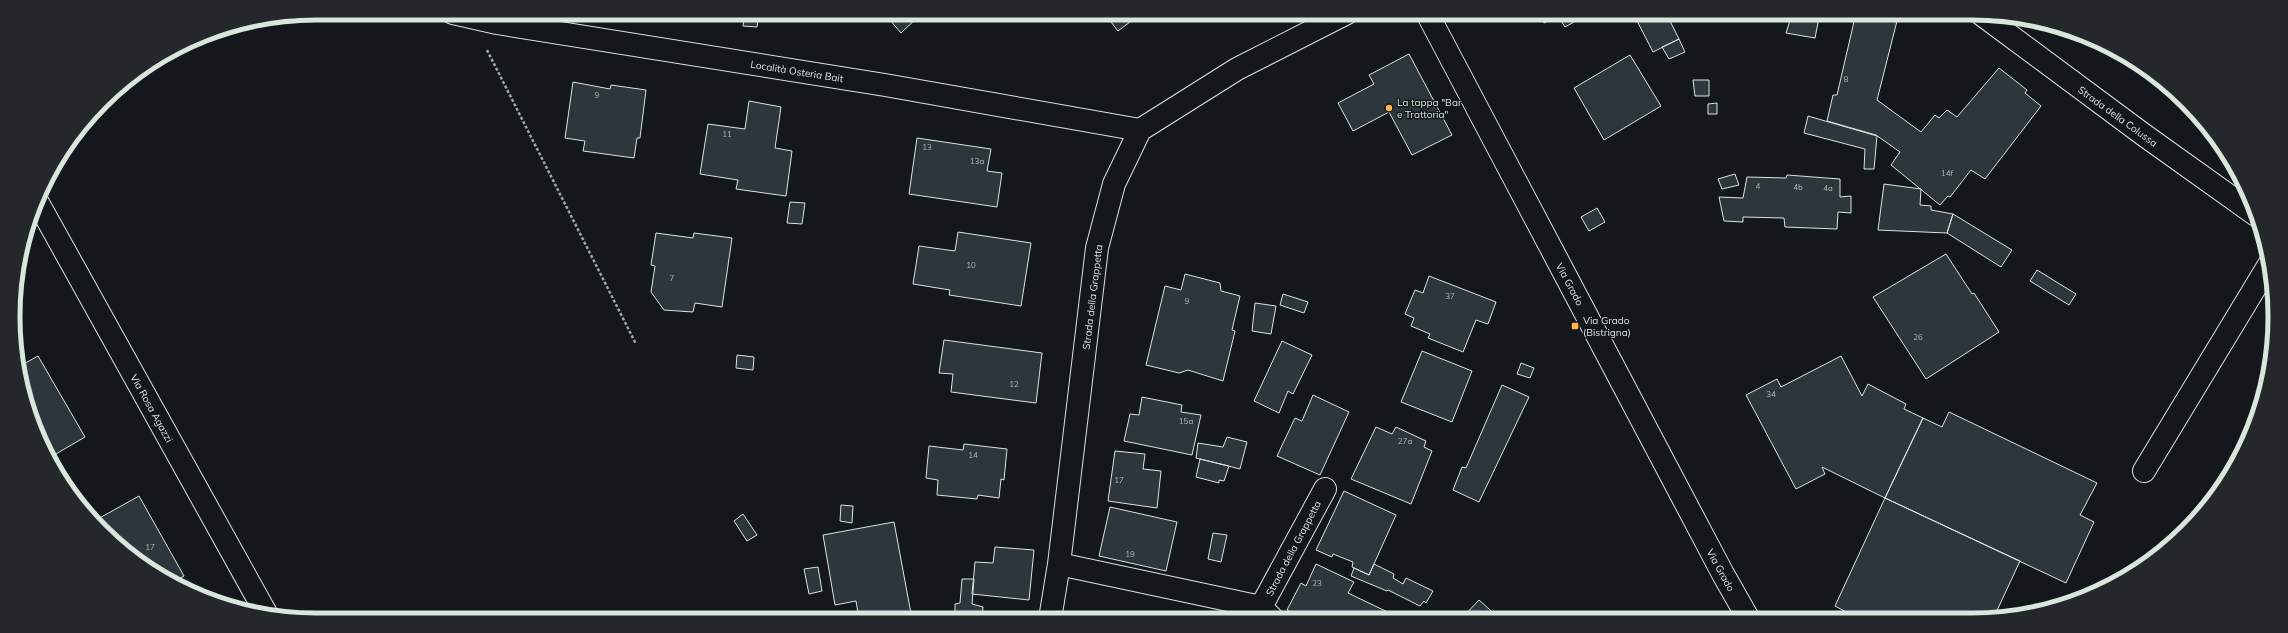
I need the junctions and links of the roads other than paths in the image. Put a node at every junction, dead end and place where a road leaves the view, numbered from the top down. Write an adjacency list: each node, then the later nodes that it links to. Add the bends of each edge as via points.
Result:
1 (503, 20): 5 (street, Località Osteria Bait)
2 (1333, 20): 5 (street, via 1237,68)
3 (1431, 20): 15 (street, Via Grado)
4 (1990, 21): 7 (street, Strada della Colussa)
5 (1140, 130): 11 (street, Strada della Grappetta, via 1114,184 1097,248)
6 (41, 208): 12 (street, Via Rosa Agazzi)
7 (2247, 209)
8 (2264, 273): 9 (street)
9 (2144, 471)
10 (1325, 489): 14 (street, Strada della Grappetta)
11 (1059, 564): 13 (street, Strada della Grappetta); 14 (street, Strada della Grappetta)
12 (263, 608)
13 (1051, 613)
14 (1267, 613)
15 (1745, 613)

